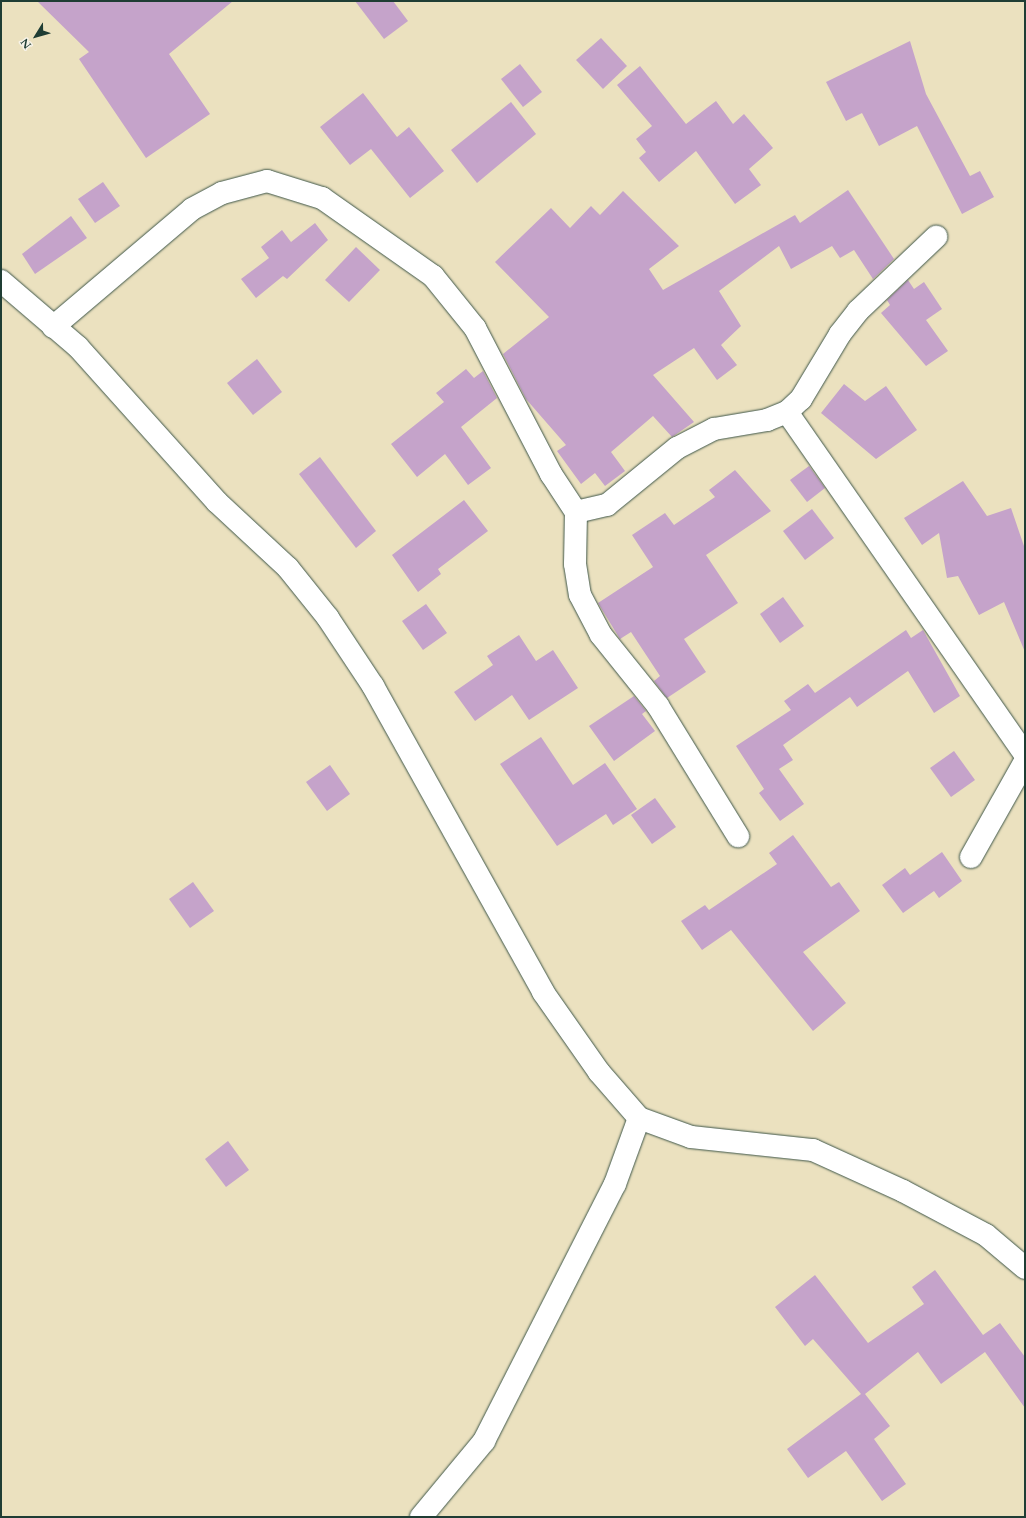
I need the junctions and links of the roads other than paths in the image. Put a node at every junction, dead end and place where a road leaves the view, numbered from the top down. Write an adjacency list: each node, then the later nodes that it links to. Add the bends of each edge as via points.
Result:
1 (936, 237): 4 (street, via 858,311 802,399)
2 (1, 281): 3 (street)
3 (53, 327): 5 (street, via 192,209 222,193 267,181 322,198 433,276 470,322 551,474); 10 (street, via 78,347 217,502 288,568 328,618 377,693 543,992 599,1072)
4 (787, 412): 5 (street, via 767,420 714,428 678,448 607,505); 6 (street)
5 (576, 512): 8 (street, via 575,564 580,595 601,635 658,706)
6 (1025, 754)
7 (1025, 761): 9 (street)
8 (738, 836)
9 (970, 857)
10 (639, 1118): 11 (street, via 690,1136 813,1150 903,1191 986,1235); 12 (street, via 615,1184 484,1441)
11 (1025, 1268)
12 (421, 1517)

